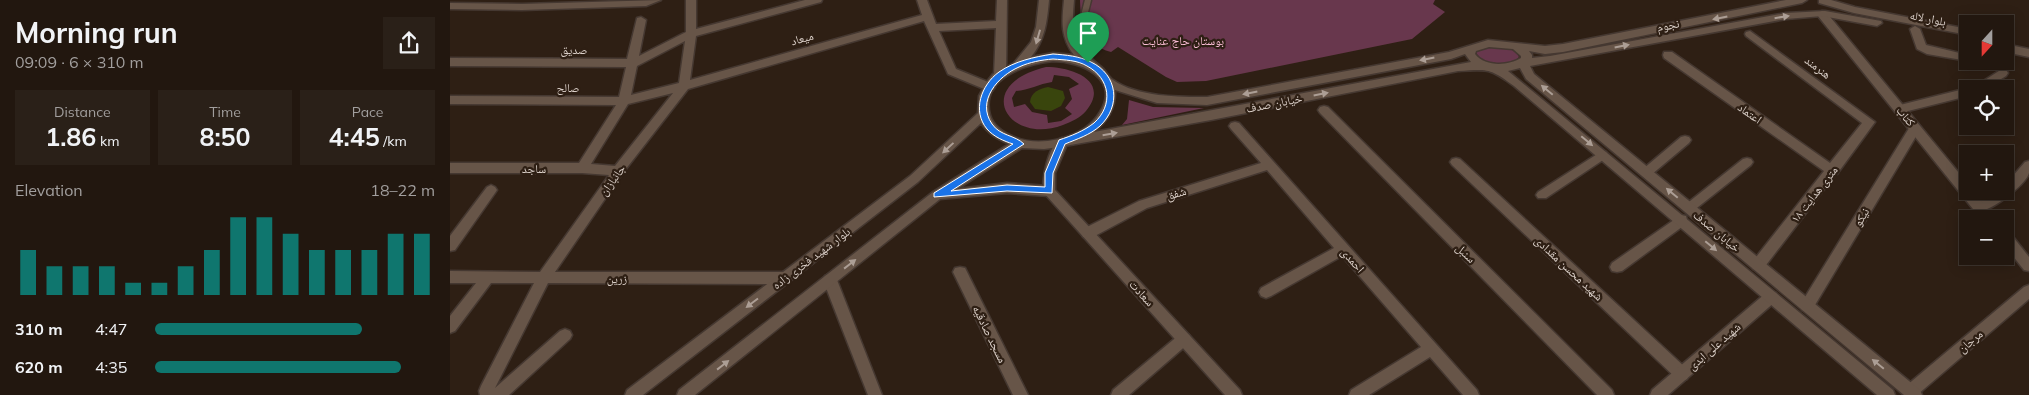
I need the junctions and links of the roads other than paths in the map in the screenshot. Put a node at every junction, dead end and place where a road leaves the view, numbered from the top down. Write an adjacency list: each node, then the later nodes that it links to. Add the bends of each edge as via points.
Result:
1 (656, 0): 11 (street, via 646,3)
2 (691, 0): 19 (street)
3 (817, 0): 19 (street, صدیق)
4 (922, 0): 13 (street)
5 (1002, 0): 15 (street)
6 (1044, 0): 35 (street, one-way to 35, via 1037,43)
7 (1069, 0): 28 (street, via 1066,30 1069,42)
8 (1088, 0): 28 (lane, via 1078,40)
9 (1803, 0): 12 (street, کتاب, via 1806,8); 24 (street, نجوم, one-way to 24, via 1563,48 1546,50)
10 (1821, 1): 12 (street, via 1830,8); 18 (street, بلوار لاله)
11 (450, 6)
12 (1822, 14): 17 (street, بلوار لاله); 34 (street, نجوم, one-way to 12, via 1786,16); 46 (street, کتاب)
13 (928, 17): 16 (street); 41 (street, میعاد)
14 (642, 20): 32 (street)
15 (1000, 24): 16 (street); 38 (street)
16 (932, 28): 42 (street, via 952,71)
17 (1915, 29): 21 (street, بلوار لاله); 30 (street, via 1921,47)
18 (1959, 30)
19 (692, 34): 32 (street, صدیق); 41 (street)
20 (1750, 34): 49 (street, هنرمند)
21 (1959, 38)
22 (2014, 42): 23 (street)
23 (2029, 44)
24 (1516, 46): 25 (street, نجوم, via 1488,43); 34 (street, خیابان صدف, via 1526,55)
25 (1474, 47): 36 (street, via 1471,57); 40 (street, خیابان صدف, one-way to 40, via 1451,55 1206,101 1171,102 1138,96)
26 (2014, 50): 27 (street)
27 (2029, 53)
28 (1078, 54): 33 (street)
29 (1668, 55): 63 (street, اعتماد)
30 (1959, 56)
31 (450, 62): 32 (street, صدیق)
32 (633, 63): 45 (street)
33 (1088, 63): 35 (street, via 1053,56); 40 (street, via 1101,72)
34 (1522, 63): 36 (street, نجوم); 64 (street, خیابان صدف, one-way to 34, via 1530,76)
35 (1016, 65): 38 (street)
36 (1490, 66): 53 (street, خیابان صدف, one-way to 36, via 1458,67); 55 (street, خیابان صدف, one-way to 55, via 1518,83)
37 (2002, 73): 39 (street)
38 (1000, 75): 42 (street)
39 (1991, 80)
40 (1109, 84): 53 (street, via 1110,104 1097,124)
41 (684, 86): 45 (street, صالح); 62 (street, جانبازان)
42 (989, 87): 48 (street, via 983,101)
43 (1959, 94): 46 (street)
44 (450, 100): 45 (street, صالح)
45 (624, 101): 61 (street)
46 (1900, 109): 51 (street, کتاب)
47 (1324, 110): 105 (street, سنبل)
48 (983, 114): 54 (street, via 990,127 1002,137); 83 (street, بلوار شهید فخری زاده, one-way to 83, via 914,180)
49 (1869, 122): 63 (street, ۱۸ متری هدایت)
50 (1234, 126): 58 (street, احمدی)
51 (1915, 128): 70 (street, کتاب); 88 (street, نیکو)
52 (1685, 140): 64 (street)
53 (1062, 142): 54 (street); 66 (street, via 1049,173)
54 (1020, 144): 67 (street)
55 (1602, 154): 68 (street); 71 (street, خیابان صدف)
56 (1456, 162): 93 (street, شهید محسن مقدادی)
57 (1747, 162): 69 (street)
58 (1269, 165): 72 (street, شفق, via 1143,204); 75 (street, احمدی)
59 (2029, 165): 70 (street, via 2010,188)
60 (450, 168): 61 (street, ساجد)
61 (582, 168): 62 (street, ساجد)
62 (618, 171): 82 (street, جانبازان)
63 (1833, 171): 76 (street, ۱۸ متری هدایت)
64 (1646, 172): 69 (street, خیابان صدف, one-way to 64)
65 (491, 190): 73 (street)
66 (1049, 191): 67 (street, via 1007,188); 72 (street, سعادت)
67 (937, 195): 84 (street, one-way to 67)
68 (1542, 195)
69 (1689, 208): 76 (street, خیابان صدف)
70 (1980, 208)
71 (1681, 220): 78 (street); 87 (street, خیابان صدف, one-way to 87)
72 (1088, 234): 91 (street, سعادت)
73 (450, 246)
74 (2014, 248): 77 (street)
75 (1342, 249): 86 (street); 92 (street, احمدی)
76 (1758, 265): 88 (street, خیابان صدف)
77 (2029, 266)
78 (1617, 267)
79 (960, 272): 100 (street, مسجد صادقیه)
80 (450, 277): 81 (street, زرین)
81 (487, 278): 82 (street, زرین); 89 (street)
82 (544, 278): 83 (street, زرین); 95 (street, جانبازان, via 486,391)
83 (785, 278): 97 (street, بلوار شهید فخری زاده, one-way to 97)
84 (830, 280): 98 (street, one-way to 84); 99 (street)
85 (2029, 291): 94 (street, مرجان)
86 (1266, 292)
87 (1771, 297): 93 (street, شهید علی ابدی); 107 (street, خیابان صدف)
88 (1807, 306): 94 (street, خیابان صدف, one-way to 88)
89 (450, 327)
90 (565, 335): 96 (street)
91 (1184, 339): 101 (street); 102 (street, سعادت)
92 (1431, 349): 103 (street); 104 (street, احمدی)
93 (1682, 374): 106 (street, شهید علی ابدی)
94 (1913, 393)
95 (488, 395)
96 (498, 395)
97 (632, 395)
98 (684, 395)
99 (875, 395)
100 (1020, 395)
101 (1118, 395)
102 (1235, 395)
103 (1356, 395)
104 (1472, 395)
105 (1607, 395)
106 (1657, 395)
107 (1888, 395)

